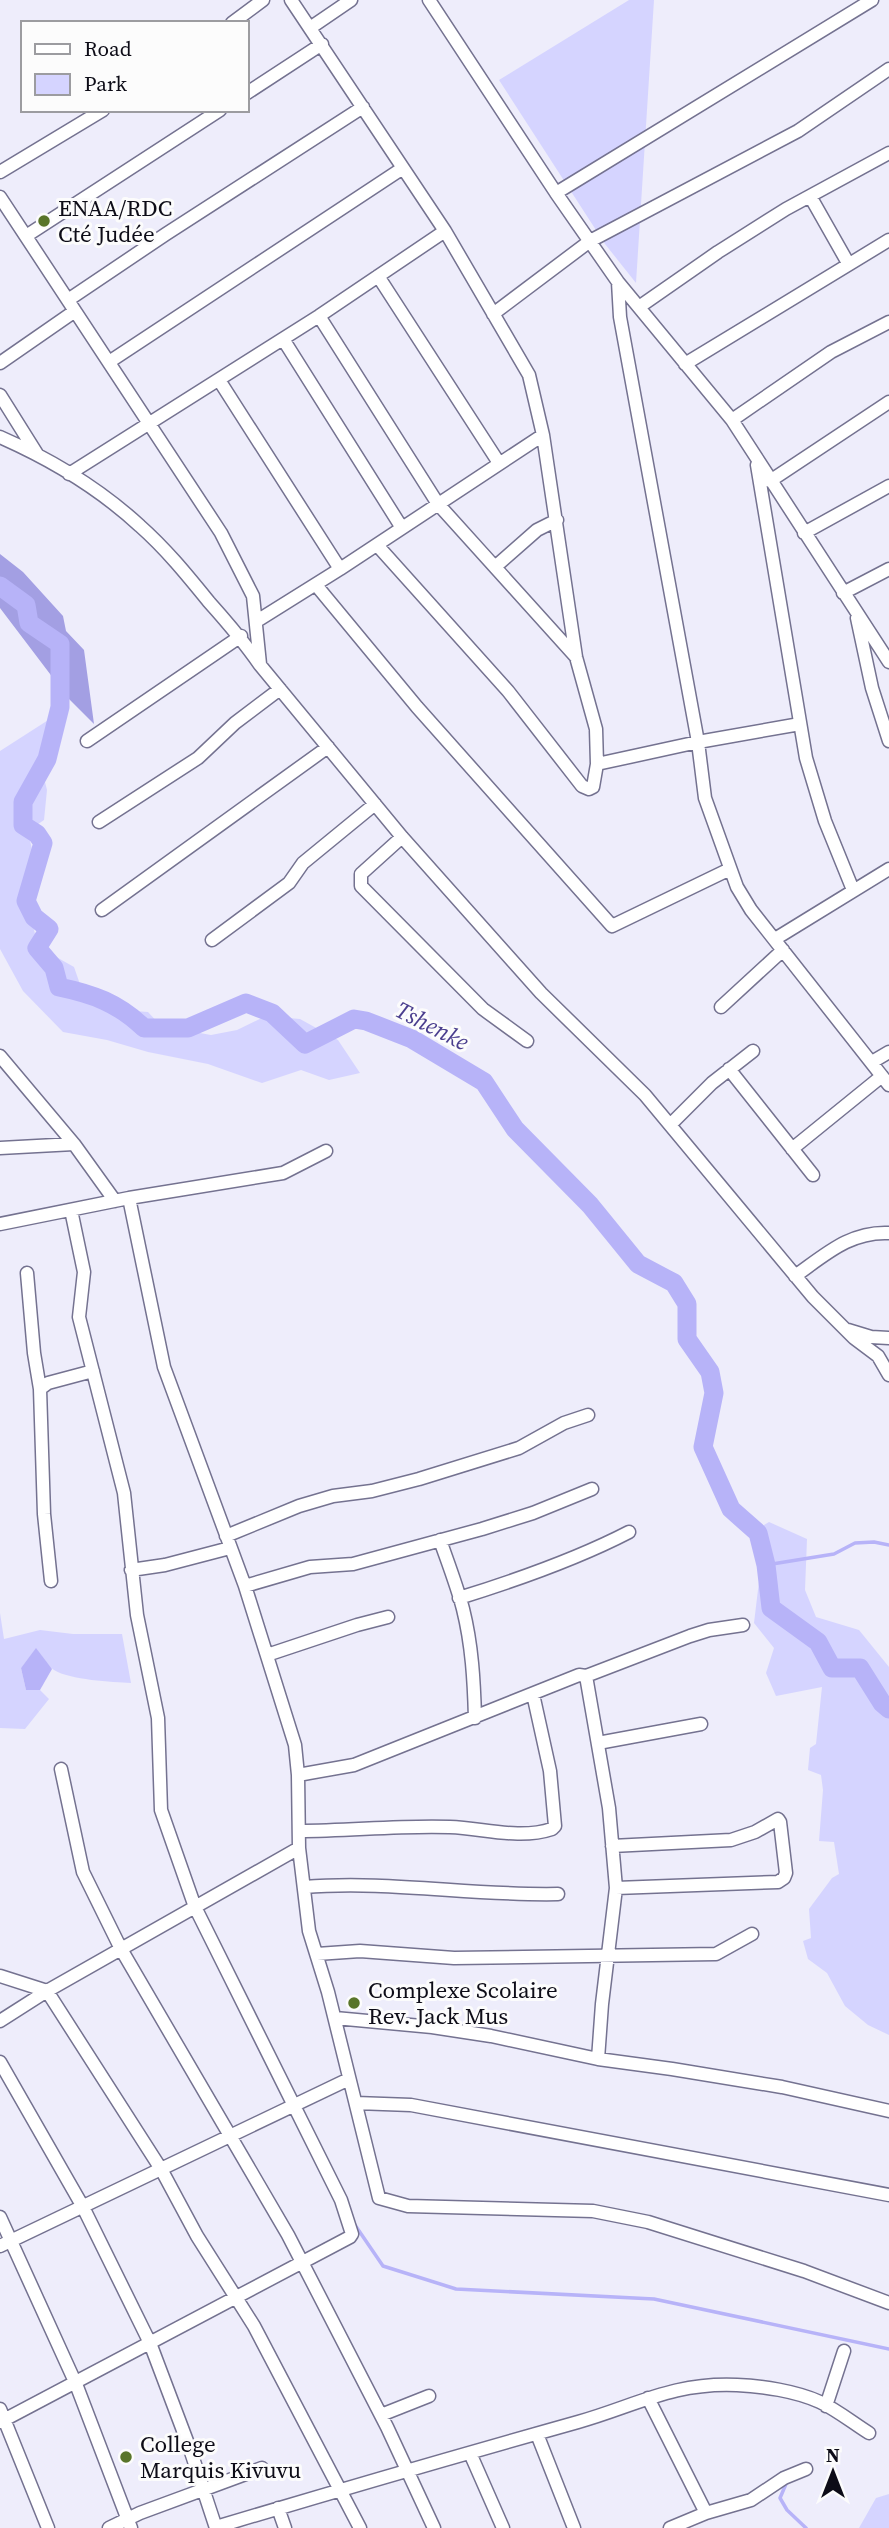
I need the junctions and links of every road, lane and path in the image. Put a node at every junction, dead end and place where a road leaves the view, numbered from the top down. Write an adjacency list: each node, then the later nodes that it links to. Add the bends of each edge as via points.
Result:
1 (263, 0): 6 (street)
2 (291, 0): 7 (street)
3 (351, 0): 7 (street)
4 (429, 0): 17 (street)
5 (872, 0): 17 (street)
6 (235, 21)
7 (310, 28): 8 (street)
8 (322, 44): 10 (street); 11 (street)
9 (889, 69): 23 (street, via 798,131)
10 (248, 92)
11 (363, 107): 15 (street); 27 (street, via 166,234)
12 (100, 112): 16 (street)
13 (217, 112): 21 (street)
14 (889, 153): 18 (street)
15 (403, 168): 20 (street); 33 (street)
16 (0, 172)
17 (556, 193): 23 (street)
18 (810, 196): 24 (street); 28 (street)
19 (0, 197): 21 (street)
20 (445, 231): 25 (street); 29 (street)
21 (26, 236): 27 (street)
22 (889, 240): 24 (street)
23 (590, 241): 26 (street); 29 (street)
24 (848, 264): 35 (street)
25 (378, 276): 30 (street); 45 (street)
26 (618, 282): 28 (street); 72 (street, via 620,317)
27 (72, 306): 33 (street); 34 (street)
28 (639, 307): 35 (street)
29 (493, 314): 41 (street, via 529,375)
30 (319, 316): 32 (street); 51 (street)
31 (889, 322): 39 (street, via 831,352)
32 (283, 339): 36 (street); 53 (street)
33 (109, 362): 40 (street)
34 (0, 363)
35 (685, 364): 39 (street)
36 (219, 380): 40 (street); 57 (street)
37 (0, 395): 43 (street)
38 (889, 402): 47 (street)
39 (732, 420): 44 (street)
40 (150, 422): 46 (street); 62 (street, via 221,533 249,586)
41 (543, 435): 45 (street); 52 (street)
42 (0, 436): 43 (street)
43 (37, 454): 46 (street)
44 (756, 457): 47 (street); 69 (street)
45 (499, 463): 51 (street)
46 (69, 474): 63 (street, via 138,524)
47 (770, 481): 54 (street)
48 (889, 486): 49 (street)
49 (872, 495): 50 (street); 54 (street)
50 (889, 498)
51 (439, 504): 53 (street); 56 (street)
52 (557, 520): 56 (street, via 537,530); 65 (street)
53 (402, 528): 55 (street)
54 (804, 533): 60 (street)
55 (377, 545): 57 (street); 74 (street, via 508,691 582,786 593,786)
56 (495, 567): 65 (street)
57 (340, 569): 59 (street)
58 (889, 569): 60 (street)
59 (316, 584): 62 (street); 78 (street, via 426,717 612,926)
60 (843, 593): 61 (street)
61 (855, 611): 64 (street); 71 (street)
62 (257, 621): 67 (street)
63 (241, 636): 67 (street); 70 (street)
64 (885, 646): 66 (street)
65 (576, 657): 74 (street, via 596,729)
66 (889, 662)
67 (260, 665): 68 (street)
68 (280, 689): 73 (street); 76 (street, via 198,758)
69 (800, 724): 72 (street); 80 (street, via 825,821)
70 (87, 741)
71 (889, 741)
72 (698, 742): 74 (street); 78 (street, via 705,798)
73 (328, 747): 75 (street); 81 (street)
74 (597, 764)
75 (375, 804): 77 (street); 82 (street, via 303,863 289,883)
76 (99, 822)
77 (402, 837): 85 (street, via 361,874 361,886 483,1009); 92 (street, via 541,993)
78 (730, 869): 83 (street, via 751,910)
79 (889, 869): 80 (street)
80 (853, 890): 83 (street)
81 (102, 910)
82 (212, 940)
83 (779, 944): 84 (street); 89 (street)
84 (721, 1007)
85 (527, 1041)
86 (753, 1051): 90 (street)
87 (889, 1052): 89 (street)
88 (0, 1056): 93 (street)
89 (872, 1062): 91 (street)
90 (729, 1069): 92 (street); 95 (street)
91 (886, 1080): 95 (street)
92 (670, 1125): 104 (street)
93 (74, 1144): 94 (street); 99 (street)
94 (0, 1148)
95 (792, 1149): 97 (street)
96 (327, 1151): 98 (street, via 283,1173)
97 (813, 1175)
98 (129, 1198): 99 (street); 114 (street, via 164,1367)
99 (115, 1201): 100 (street)
100 (71, 1210): 101 (street); 107 (street, via 84,1272 79,1317)
101 (0, 1224)
102 (889, 1233): 104 (street, via 843,1242)
103 (27, 1273): 109 (street)
104 (795, 1276): 105 (street)
105 (845, 1329): 106 (street); 108 (street, via 877,1356)
106 (889, 1338)
107 (93, 1371): 109 (street); 115 (street, via 124,1493)
108 (889, 1375)
109 (40, 1388): 116 (street)
110 (588, 1415): 114 (street, via 520,1448 419,1479 299,1506)
111 (592, 1489): 113 (street, via 533,1513)
112 (628, 1532): 118 (street, via 516,1581)
113 (440, 1541): 117 (street, via 353,1564 310,1567); 118 (street)
114 (228, 1542): 115 (street, via 165,1565); 117 (street)
115 (131, 1570): 135 (street, via 158,1718 161,1810)
116 (51, 1581)
117 (245, 1586): 121 (street)
118 (459, 1598): 124 (street, via 474,1673)
119 (388, 1617): 121 (street)
120 (743, 1625): 122 (street, via 690,1636)
121 (267, 1655): 128 (street, via 295,1745)
122 (586, 1676): 123 (street); 126 (street)
123 (533, 1694): 124 (street); 129 (street, via 550,1771 552,1829 502,1833 428,1826)
124 (475, 1718): 128 (street, via 355,1765)
125 (701, 1724): 126 (street)
126 (598, 1743): 130 (street)
127 (61, 1769): 137 (street, via 83,1872)
128 (299, 1775): 129 (street)
129 (299, 1831): 131 (street)
130 (612, 1846): 133 (street); 133 (street, via 731,1840 778,1819 785,1869 778,1882)
131 (299, 1848): 132 (street); 135 (street)
132 (304, 1887): 134 (street, via 362,1884); 138 (street)
133 (616, 1888): 139 (street)
134 (558, 1894)
135 (195, 1907): 137 (street); 148 (street)
136 (752, 1934): 139 (street, via 716,1954)
137 (121, 1949): 141 (street); 150 (street)
138 (317, 1954): 139 (street, via 360,1951 454,1958); 142 (street)
139 (609, 1955): 144 (street)
140 (0, 1976): 141 (street)
141 (47, 1991): 143 (street); 151 (street)
142 (335, 2018): 144 (street, via 491,2036); 146 (street)
143 (0, 2021)
144 (598, 2059): 149 (street, via 782,2087)
145 (0, 2062): 153 (street)
146 (349, 2079): 147 (street); 148 (street)
147 (356, 2103): 152 (street, via 411,2105); 158 (street, via 375,2185 384,2201 408,2206 593,2211 648,2222)
148 (292, 2104): 150 (street); 156 (street, via 341,2200 352,2234)
149 (889, 2111)
150 (230, 2134): 151 (street); 156 (street)
151 (161, 2169): 153 (street); 157 (street)
152 (889, 2195)
153 (83, 2207): 155 (street); 159 (street)
154 (0, 2217): 155 (street)
155 (6, 2243): 161 (street)
156 (302, 2261): 157 (street); 165 (street)
157 (236, 2298): 159 (street); 173 (street, via 276,2365)
158 (889, 2303)
159 (150, 2343): 161 (street); 174 (street)
160 (844, 2351): 164 (street)
161 (75, 2384): 166 (street); 177 (street)
162 (429, 2396): 165 (street)
163 (648, 2398): 164 (street, via 683,2388 737,2385); 168 (street); 176 (street)
164 (826, 2406): 167 (street)
165 (381, 2415): 172 (street)
166 (1, 2417): 178 (street)
167 (869, 2433)
168 (537, 2434): 169 (street); 185 (street)
169 (470, 2453): 172 (street); 184 (street)
170 (262, 2468): 174 (street)
171 (806, 2469): 176 (street, via 751,2500)
172 (406, 2470): 173 (street); 183 (street)
173 (338, 2489): 175 (street); 182 (street)
174 (203, 2490): 177 (street); 180 (street)
175 (278, 2508): 180 (street); 181 (street)
176 (706, 2513): 186 (street)
177 (130, 2523): 179 (street)
178 (48, 2528)
179 (109, 2528)
180 (216, 2528)
181 (285, 2528)
182 (360, 2528)
183 (434, 2528)
184 (503, 2528)
185 (574, 2528)
186 (670, 2528)

